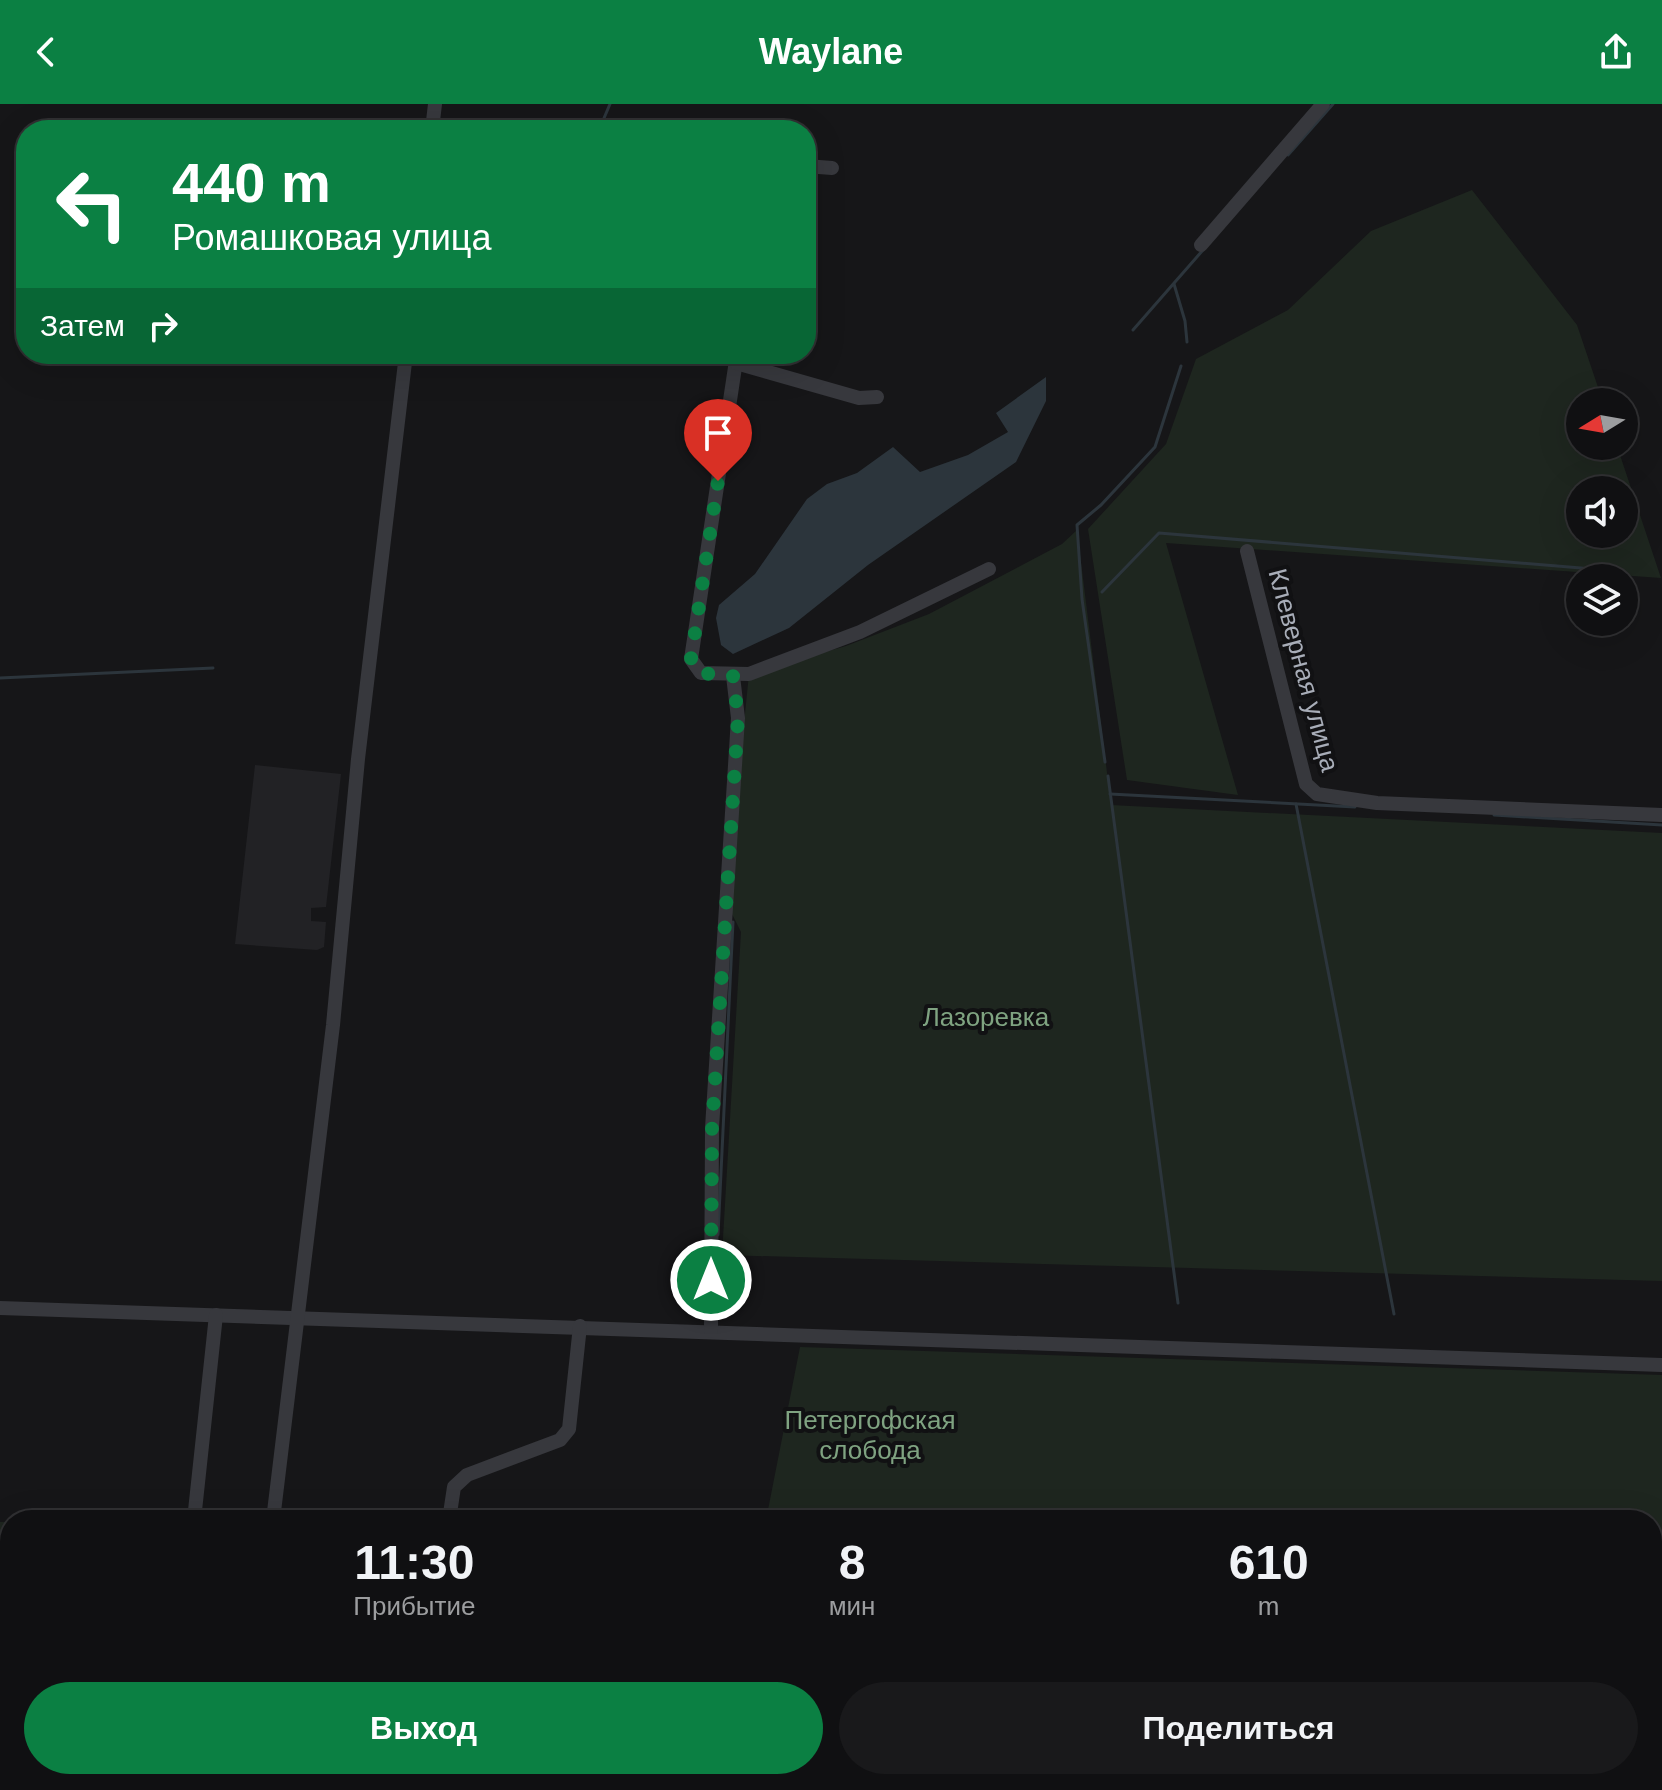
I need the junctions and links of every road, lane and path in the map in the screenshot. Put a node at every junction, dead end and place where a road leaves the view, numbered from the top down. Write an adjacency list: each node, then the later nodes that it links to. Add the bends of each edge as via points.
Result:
1 (1323, 104): 4 (street)
2 (816, 167): 3 (street)
3 (832, 168)
4 (1201, 245)
5 (405, 364): 15 (street)
6 (735, 364): 11 (street, via 691,659 701,673)
7 (754, 364): 8 (street, via 859,398)
8 (877, 397)
9 (1247, 551): 12 (street, Клеверная улица, via 1306,784 1317,794 1419,805)
10 (989, 569): 11 (street, via 860,632)
11 (733, 676): 17 (street, via 738,718 712,1128)
12 (1662, 815)
13 (0, 1308): 14 (street)
14 (216, 1315): 15 (street); 19 (street)
15 (296, 1318): 16 (street); 20 (street)
16 (580, 1326): 17 (street); 21 (street, via 569,1422 560,1440 467,1475 454,1487)
17 (711, 1331): 18 (street)
18 (1662, 1365)
19 (195, 1510)
20 (274, 1510)
21 (451, 1510)

